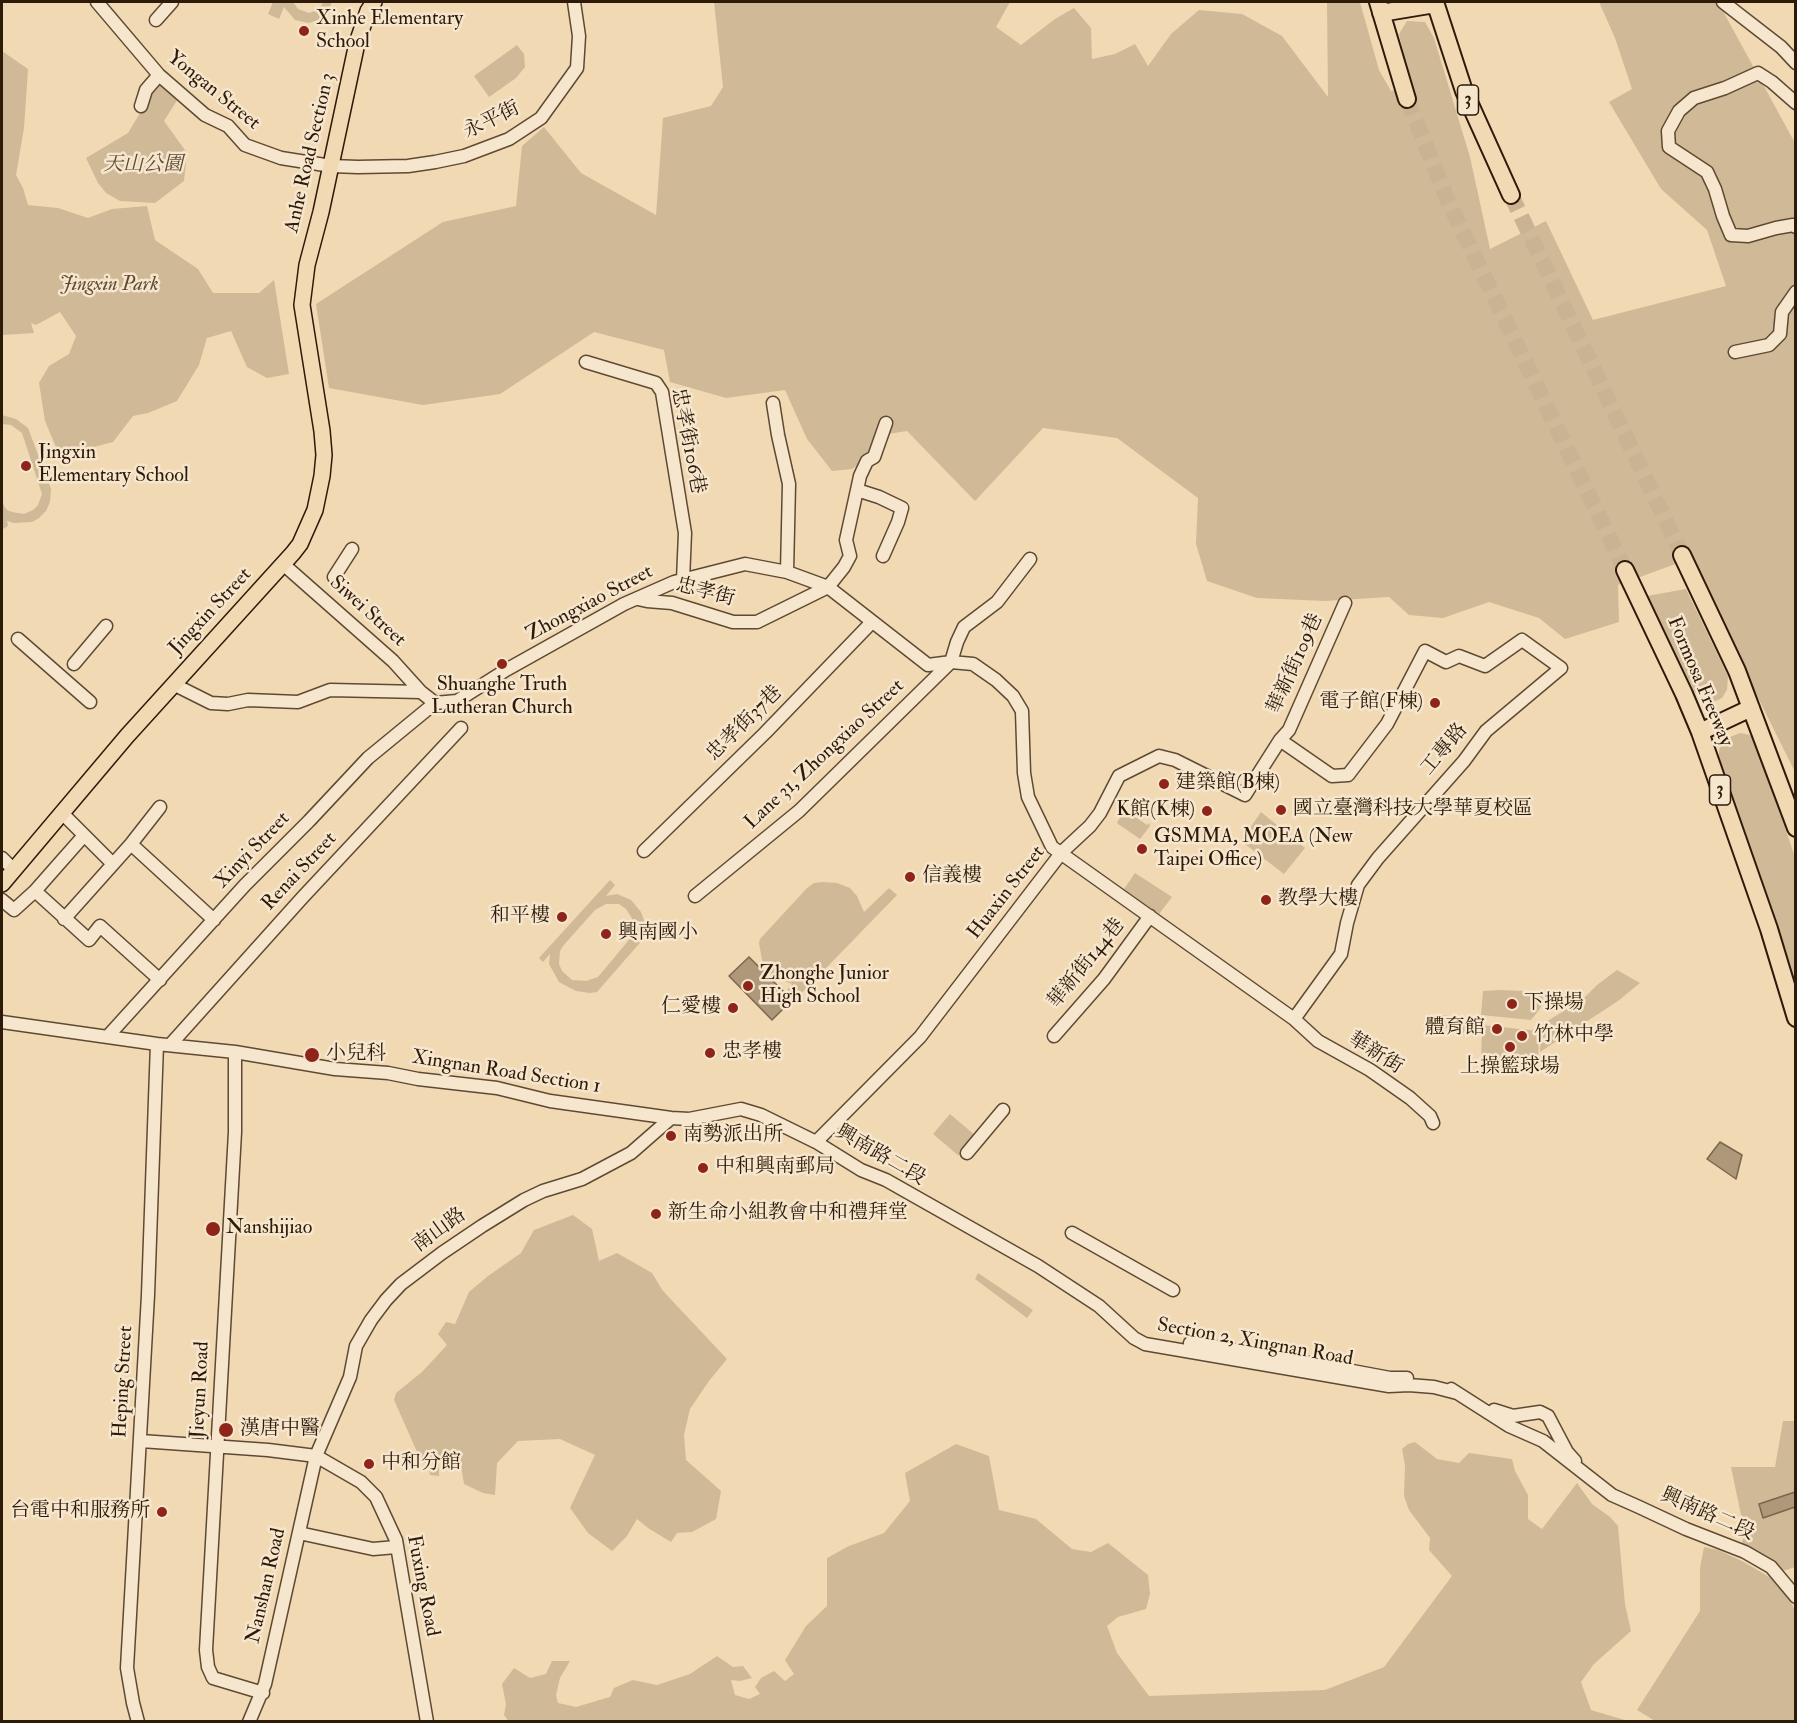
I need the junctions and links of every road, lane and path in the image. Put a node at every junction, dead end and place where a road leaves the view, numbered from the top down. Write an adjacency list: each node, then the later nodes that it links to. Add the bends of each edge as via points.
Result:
1 (98, 2): 10 (street, Yongan Street)
2 (172, 2): 8 (street)
3 (374, 2): 14 (main road, Anhe Road Section 3, via 357,43)
4 (574, 2): 14 (street, 永平街, via 579,36 577,68 541,118 509,139 452,159 408,166)
5 (1723, 2): 9 (street)
6 (1435, 3): 7 (highway); 15 (highway, 3, via 1464,91)
7 (1380, 7): 11 (highway)
8 (156, 20)
9 (1796, 63)
10 (159, 75): 13 (street, via 146,90); 14 (street, Yongan Street, via 205,115 228,126 245,145 280,159)
11 (1407, 99)
12 (1796, 103): 16 (street, via 1758,73 1694,98 1679,111 1668,131 1669,147 1707,172 1731,235 1748,236)
13 (141, 106)
14 (331, 166): 18 (main road, Anhe Road Section 3, via 307,265)
15 (1511, 195)
16 (1796, 226)
17 (1796, 292): 19 (street, via 1782,312 1780,334 1769,345)
18 (303, 318): 28 (main road, Jingxin Street, via 324,455 315,510 300,544)
19 (1735, 352)
20 (586, 362): 32 (street, 忠孝街106巷, via 657,383 662,392 685,533)
21 (773, 403): 30 (street, via 789,484)
22 (886, 423): 23 (street)
23 (857, 490): 26 (street, via 902,508); 33 (street, via 846,540 850,556)
24 (352, 549): 31 (street)
25 (1682, 555): 45 (highway, Formosa Freeway)
26 (883, 556)
27 (1030, 559): 39 (street, via 997,602 964,627)
28 (283, 564): 41 (main road, Jingxin Street); 42 (street, Siwei Street, via 393,661)
29 (1625, 570): 47 (highway, Formosa Freeway / 3)
30 (787, 572): 32 (street, Zhongxiao Street, via 745,564); 33 (street, Zhongxiao Street)
31 (334, 577)
32 (683, 580): 34 (street, Zhongxiao Street)
33 (828, 587): 34 (street, 忠孝街, via 757,622 733,622 672,603); 36 (street, Zhongxiao Street)
34 (638, 599): 44 (street, Zhongxiao Street, via 457,701)
35 (1345, 603): 48 (street, 華新街109巷, via 1289,730)
36 (872, 622): 39 (street, Zhongxiao Street, via 928,665); 54 (street, 忠孝街37巷)
37 (106, 626): 40 (street)
38 (18, 639): 43 (street)
39 (951, 662): 55 (street, Zhongxiao Street, via 973,664 1013,696 1022,711 1028,797 1052,847); 61 (street, Lane 31, Zhongxiao Street, via 799,811)
40 (74, 664)
41 (173, 684): 42 (street, via 211,703 228,704 248,700 298,702 330,690); 50 (main road, Jingxin Street)
42 (422, 692): 44 (street)
43 (90, 702)
44 (435, 703): 65 (street, Xinyi Street, via 368,758)
45 (1751, 708): 47 (highway); 51 (highway, Formosa Freeway)
46 (461, 728): 73 (street, Renai Street)
47 (1700, 732): 67 (highway, Formosa Freeway / 3)
48 (1280, 740): 55 (street, 華新街109巷, via 1245,795 1176,760 1159,756 1119,776 1100,813); 68 (street, 工專路, via 1332,776 1348,775 1387,724 1425,651 1446,662 1459,656 1485,666 1522,640 1561,668 1486,731 1378,858 1358,885 1341,954)
49 (160, 807): 53 (street)
50 (63, 813): 57 (street); 58 (main road, Jingxin Street)
51 (1796, 828)
52 (80, 840): 60 (street)
53 (131, 844): 57 (street); 65 (street)
54 (644, 851)
55 (1062, 852): 63 (street, Huaxin Street); 78 (street, Huaxin Street, via 920,1036)
56 (2, 858): 58 (street)
57 (113, 864): 64 (street)
58 (14, 870): 59 (main road, Jingxin Street)
59 (2, 884)
60 (35, 891): 62 (street, via 14,910); 64 (street)
61 (695, 896)
62 (2, 900)
63 (1150, 916): 68 (street, Huaxin Street); 71 (street, 華新街144巷, via 1104,979)
64 (64, 919): 66 (street, via 89,940 100,926)
65 (214, 920): 66 (street, Xinyi Street)
66 (160, 980): 70 (street, Xinyi Street)
67 (1796, 1018)
68 (1294, 1019): 77 (street, 華新街, via 1318,1041 1410,1098)
69 (2, 1022): 70 (street, Xingnan Road Section 1)
70 (108, 1036): 72 (street, Xingnan Road Section 1)
71 (1054, 1036)
72 (157, 1044): 73 (street, Xingnan Road Section 1); 84 (street, Heping Street)
73 (170, 1045): 74 (street, Xingnan Road Section 1)
74 (235, 1052): 76 (street, Xingnan Road Section 1, via 335,1069 496,1088 550,1101); 85 (street, Jieyun Road, via 235,1132)
75 (1003, 1110): 79 (street)
76 (671, 1118): 78 (street, 興南路二段, via 689,1119 741,1109); 86 (street, 南山路, via 630,1153 582,1179 524,1200 401,1284 371,1320 356,1346 350,1377)
77 (1433, 1123)
78 (816, 1142): 81 (street, 興南路二段)
79 (967, 1153)
80 (1072, 1233): 82 (street)
81 (1058, 1280): 83 (street, Section 2, Xingnan Road, via 1099,1306 1145,1344 1389,1386 1425,1386 1457,1393)
82 (1173, 1290)
83 (1470, 1401): 87 (street, Section 2, Xingnan Road, via 1542,1441); 87 (street, Section 2, Xingnan Road, via 1513,1416 1540,1412 1548,1416 1567,1452)
84 (141, 1441): 85 (street); 92 (street, Heping Street, via 127,1668)
85 (218, 1445): 86 (street); 91 (street, Jieyun Road, via 208,1667 213,1678)
86 (316, 1456): 88 (street, Nanshan Road); 89 (street, Fuxing Road, via 361,1482 376,1497)
87 (1593, 1483): 90 (street, 興南路二段, via 1612,1496 1745,1552 1771,1567)
88 (299, 1533): 89 (street, via 373,1549); 91 (street, Nanshan Road)
89 (396, 1547): 94 (street, Fuxing Road)
90 (1796, 1597)
91 (263, 1693): 93 (street, Nanshan Road)
92 (138, 1722)
93 (249, 1722)
94 (427, 1722)

